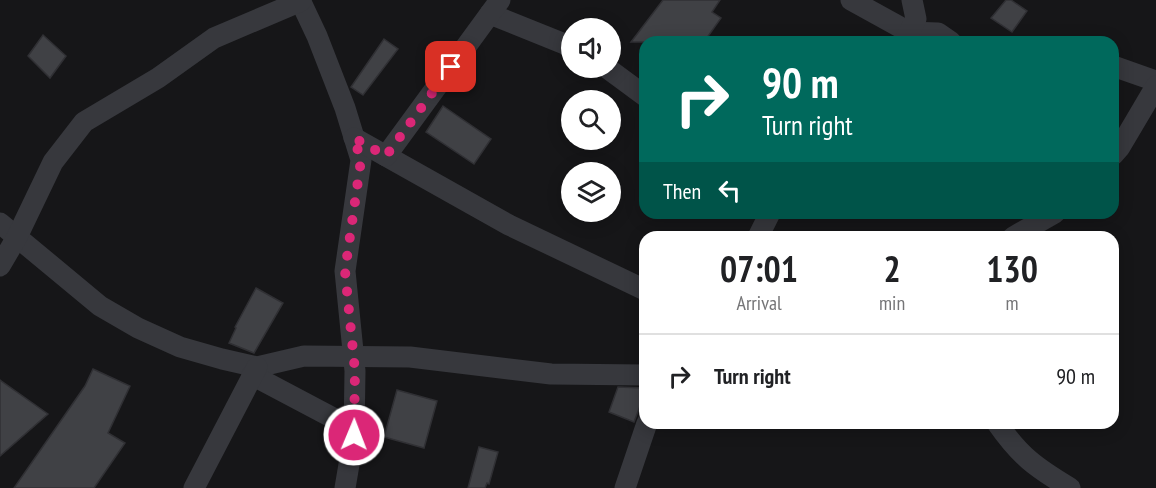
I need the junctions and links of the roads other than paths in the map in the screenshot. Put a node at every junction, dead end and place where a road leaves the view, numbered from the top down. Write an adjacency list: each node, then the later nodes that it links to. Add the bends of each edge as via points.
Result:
1 (300, 0): 14 (street); 20 (street, via 214,38 158,78 84,122 53,162)
2 (851, 0): 5 (street)
3 (912, 0): 6 (street, via 916,19)
4 (495, 7): 9 (street); 16 (street)
5 (905, 36)
6 (908, 36)
7 (915, 36): 8 (street)
8 (942, 36)
9 (561, 41)
10 (1119, 68): 12 (street)
11 (621, 78): 13 (street)
12 (1156, 83): 15 (street)
13 (639, 92)
14 (354, 138): 16 (street); 23 (street, via 361,160 345,271)
15 (1119, 148)
16 (386, 156): 22 (street, via 509,225)
17 (1044, 219): 19 (street)
18 (0, 223): 20 (street)
19 (1023, 231)
20 (17, 237): 21 (street); 24 (street, via 100,306 138,328 180,347)
21 (0, 266)
22 (639, 287)
23 (354, 355): 24 (street, via 304,356); 25 (street, via 410,357 551,374); 26 (street)
24 (255, 371): 26 (street); 29 (street)
25 (639, 375)
26 (354, 429): 30 (street)
27 (645, 429): 31 (street)
28 (1001, 429): 32 (street, via 1037,468)
29 (194, 488)
30 (345, 488)
31 (625, 488)
32 (1070, 488)

